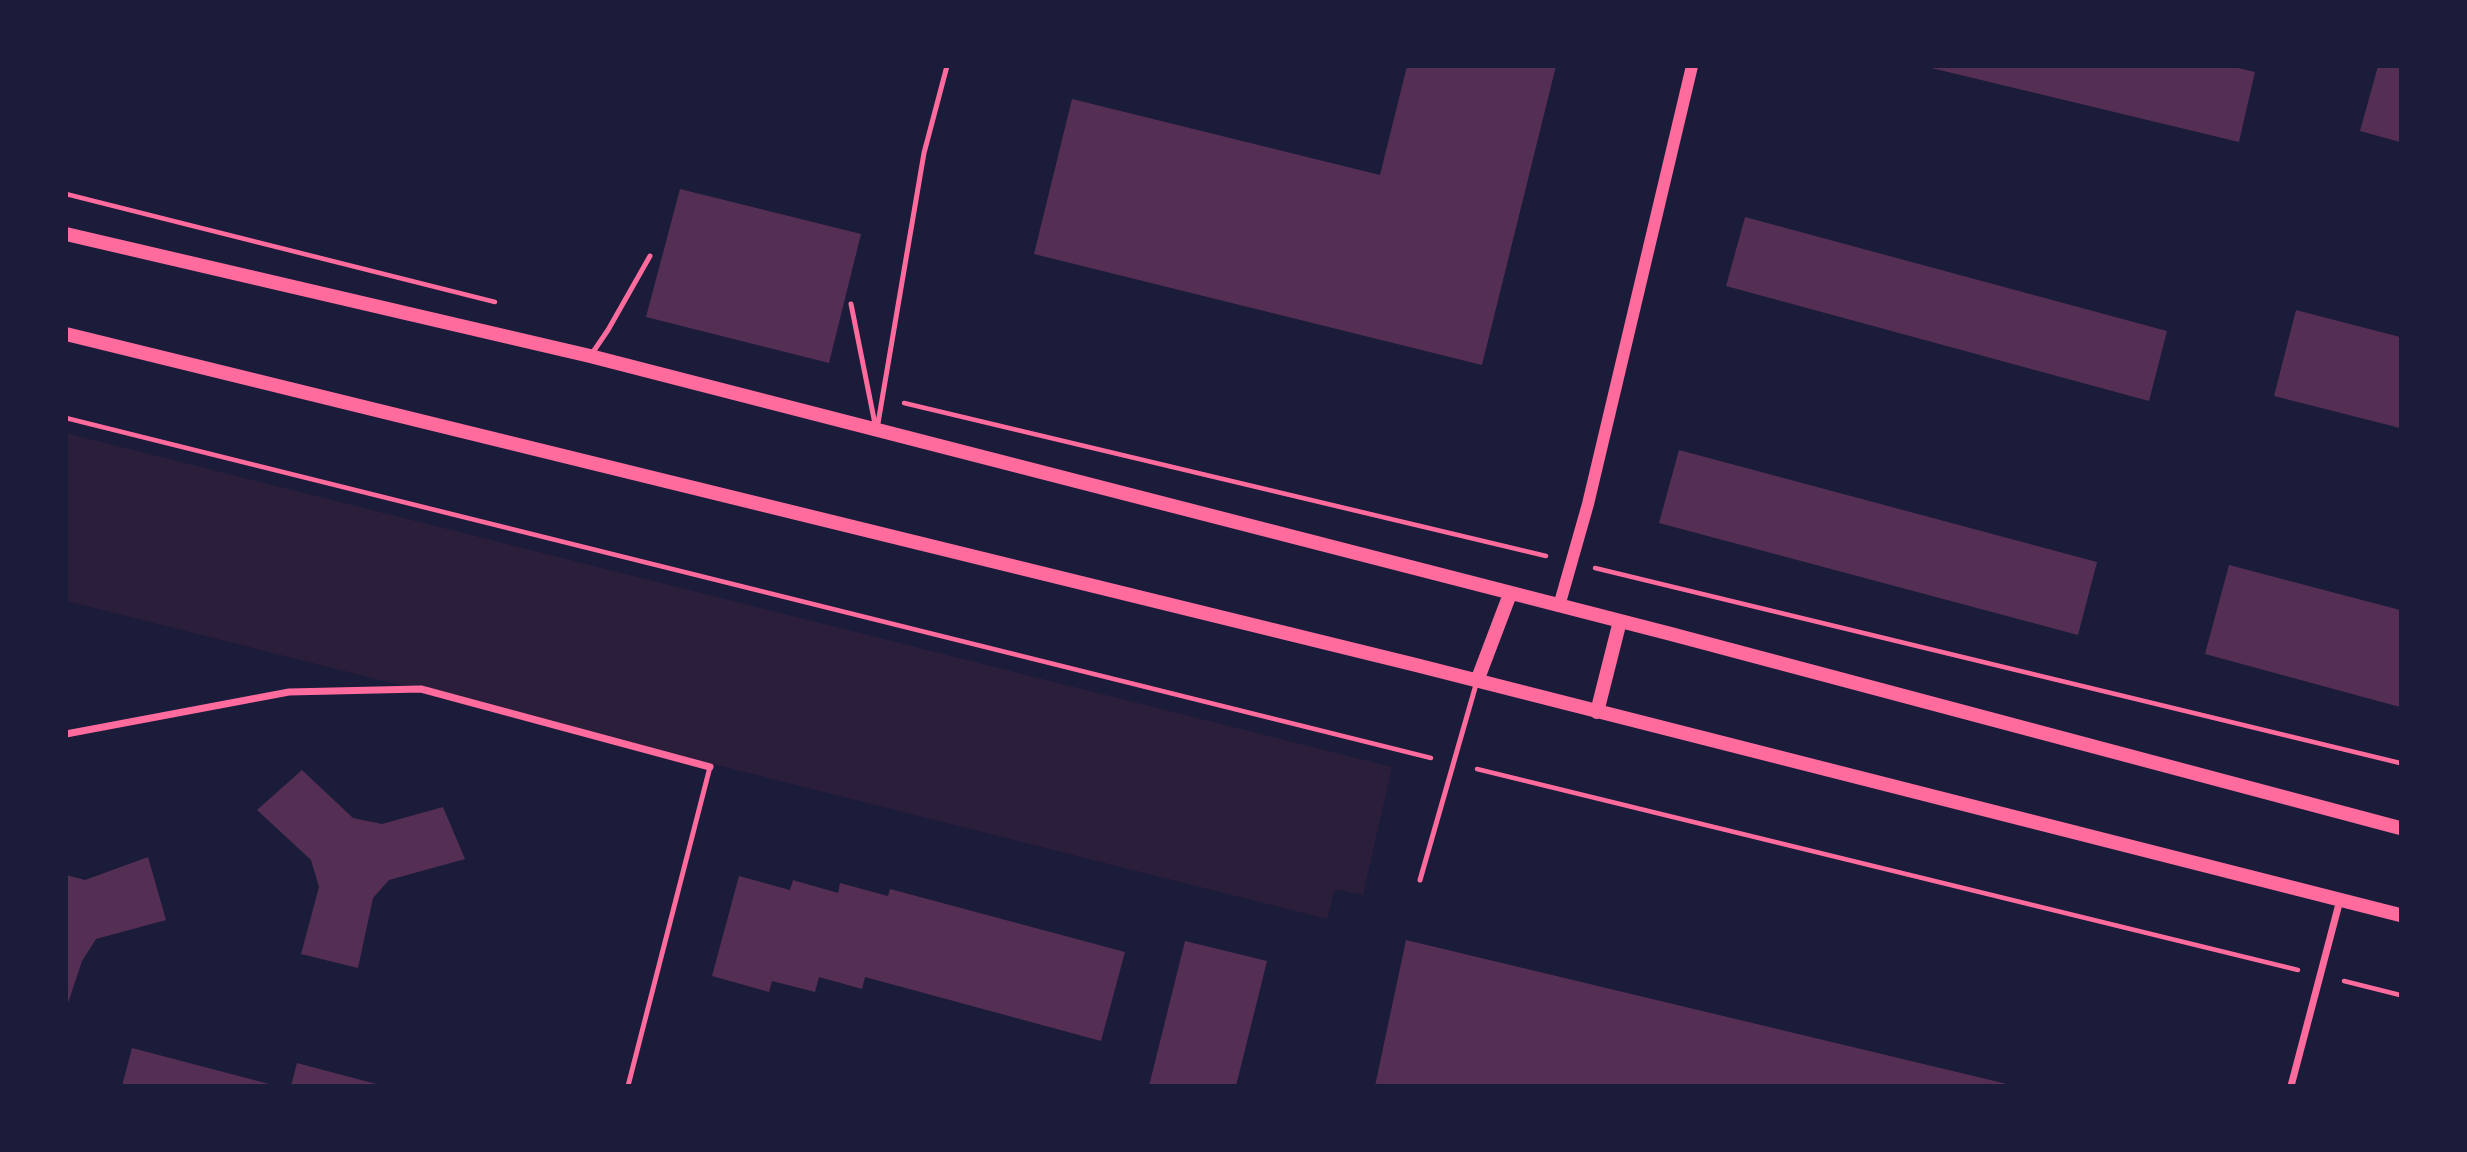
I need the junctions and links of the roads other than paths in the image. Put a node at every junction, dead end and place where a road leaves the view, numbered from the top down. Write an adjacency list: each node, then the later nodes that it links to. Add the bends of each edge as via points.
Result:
1 (947, 66): 8 (lane, via 924,153)
2 (1692, 66): 10 (street)
3 (66, 234): 7 (main road)
4 (650, 256): 7 (lane)
5 (851, 304): 8 (lane)
6 (66, 334): 12 (main road)
7 (590, 356): 8 (main road)
8 (877, 432): 9 (main road)
9 (1510, 594): 10 (main road); 12 (main road)
10 (1559, 606): 11 (main road)
11 (1620, 621): 13 (main road); 16 (main road)
12 (1477, 681): 13 (main road); 17 (lane)
13 (1597, 712): 18 (main road)
14 (66, 733): 15 (street, via 289,692 421,689)
15 (710, 767): 20 (lane)
16 (2400, 828)
17 (1420, 880)
18 (2340, 899): 19 (main road); 21 (street)
19 (2400, 915)
20 (628, 1086)
21 (2291, 1086)

